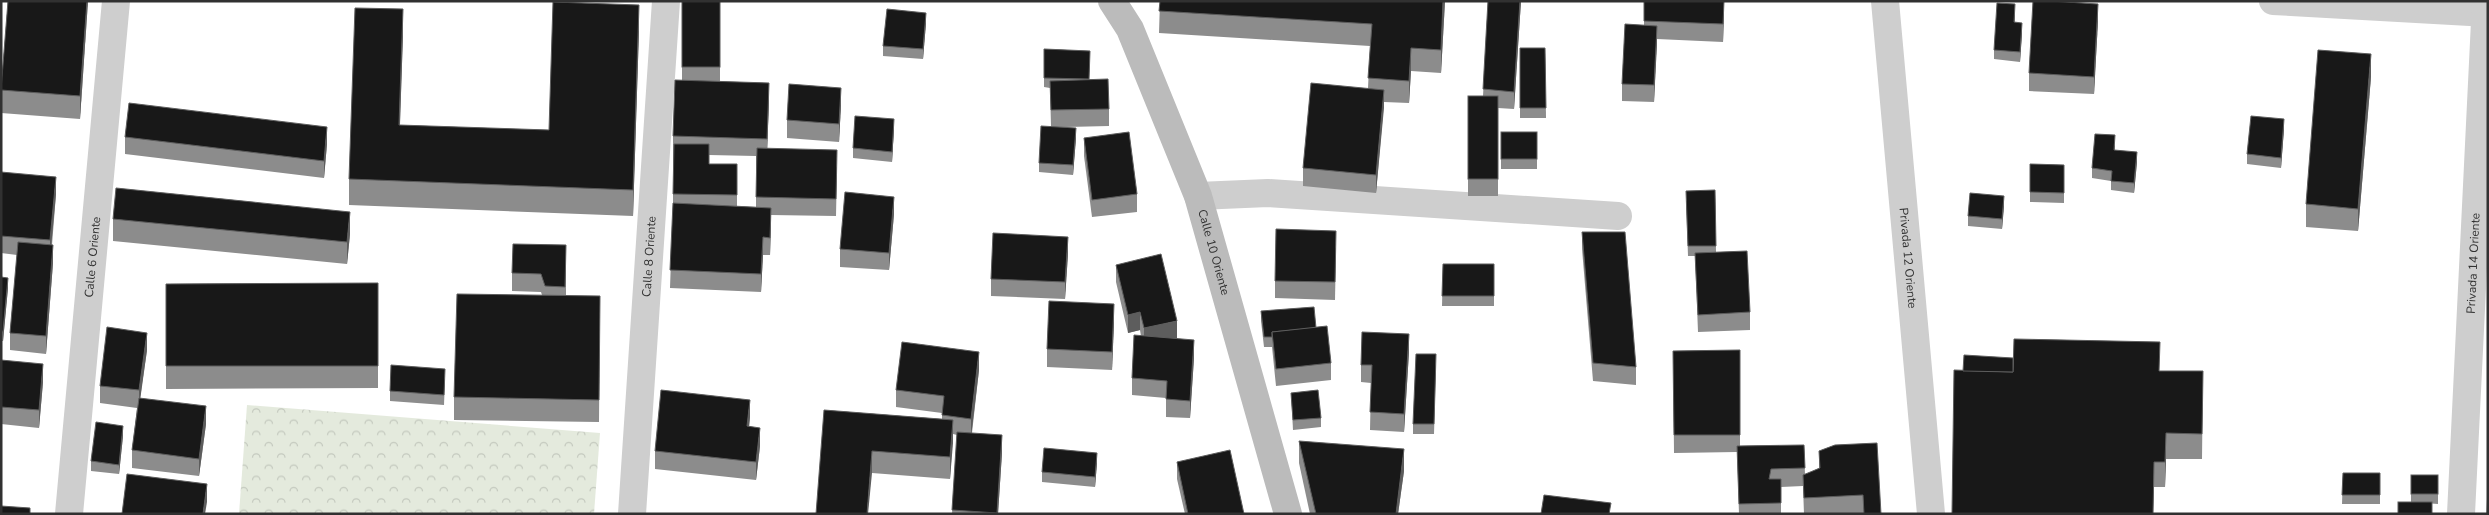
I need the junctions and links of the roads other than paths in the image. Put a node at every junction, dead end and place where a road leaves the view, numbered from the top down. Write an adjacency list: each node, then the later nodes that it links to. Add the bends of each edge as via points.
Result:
1 (116, 1): 9 (street, Calle 6 Oriente)
2 (666, 1): 10 (street, Calle 8 Oriente)
3 (1112, 1): 7 (main road, Calle 10 Oriente, via 1130,29)
4 (1885, 1): 12 (street, Privada 12 Oriente)
5 (2272, 1): 6 (street)
6 (2486, 9): 13 (street, Privada 14 Oriente)
7 (1198, 196): 8 (street, via 1268,193); 11 (main road, Calle 10 Oriente)
8 (1618, 216)
9 (68, 514)
10 (632, 514)
11 (1288, 514)
12 (1931, 514)
13 (2461, 514)

